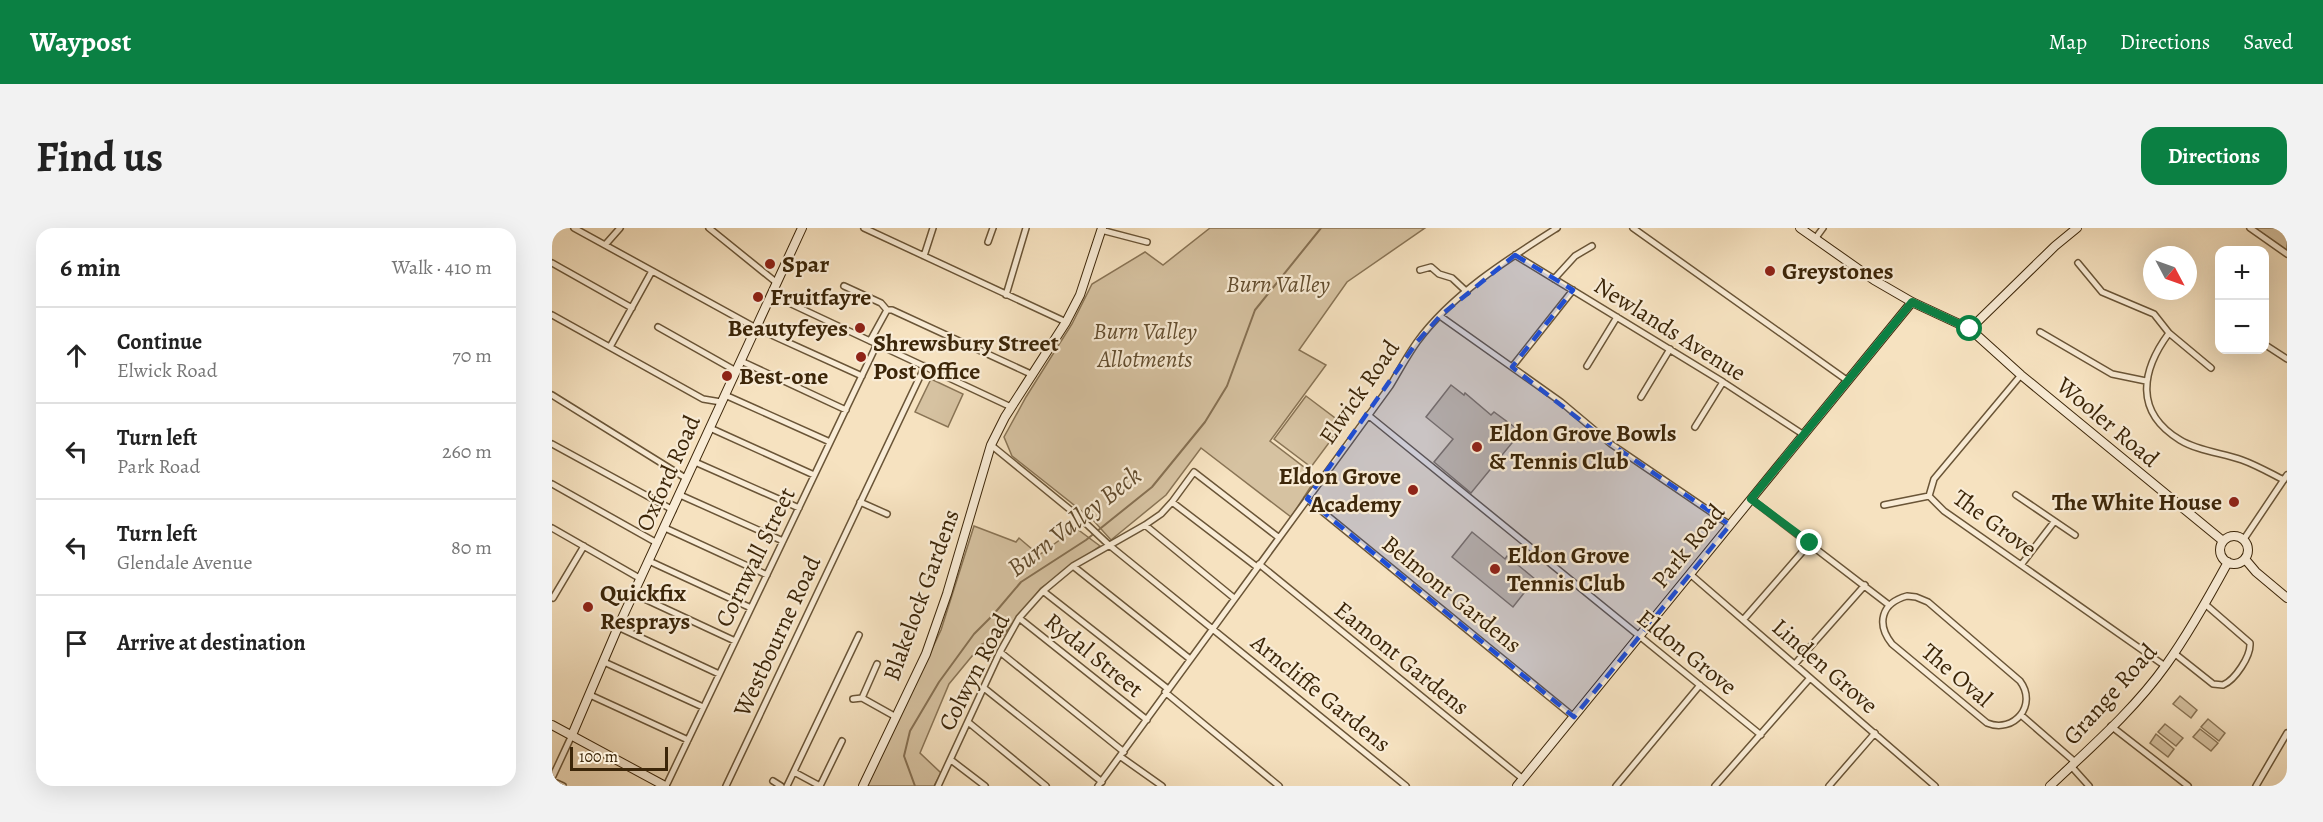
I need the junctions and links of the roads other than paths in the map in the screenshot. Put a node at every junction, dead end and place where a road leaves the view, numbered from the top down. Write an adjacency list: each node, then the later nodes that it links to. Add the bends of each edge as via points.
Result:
1 (574, 228): 19 (street)
2 (620, 228): 19 (street)
3 (709, 228): 33 (street)
4 (802, 228): 33 (street, Oxford Road)
5 (864, 228): 25 (street)
6 (933, 228): 25 (street)
7 (993, 228): 17 (street)
8 (1026, 228): 37 (street)
9 (1557, 228): 22 (street, Elwick Road)
10 (1633, 228): 66 (street)
11 (1800, 228): 16 (street)
12 (1823, 228): 16 (street)
13 (2077, 228): 48 (street)
14 (2250, 228): 24 (street)
15 (1101, 229): 18 (street); 45 (street, Blakelock Gardens, via 1083,289)
16 (1815, 239): 39 (street)
17 (988, 242)
18 (1147, 242)
19 (605, 245): 31 (street)
20 (1592, 246): 21 (street)
21 (1585, 250): 23 (street); 32 (street)
22 (1515, 255): 32 (street, Newlands Avenue); 36 (street, Elwick Road)
23 (1592, 255)
24 (2287, 255)
25 (924, 256): 37 (street)
26 (1434, 261): 29 (street)
27 (552, 263): 40 (street)
28 (2078, 263): 50 (street, via 2102,292 2154,314)
29 (1431, 267): 30 (street); 36 (street)
30 (1420, 270)
31 (652, 271): 40 (street); 47 (street)
32 (1554, 279): 35 (street, Newlands Avenue)
33 (777, 283): 38 (street, Oxford Road)
34 (843, 286): 41 (street, via 881,303)
35 (1572, 290): 44 (street, Newlands Avenue); 60 (street)
36 (1467, 292): 43 (street, Elwick Road)
37 (1006, 295): 45 (street)
38 (770, 298): 47 (street, Oxford Road); 51 (street)
39 (1912, 302): 48 (street); 66 (street, Park Road)
40 (632, 308): 53 (street)
41 (887, 310): 51 (street); 63 (street)
42 (552, 315): 53 (street)
43 (1440, 316): 60 (street); 74 (street, Elwick Road, via 1417,342)
44 (1617, 317): 55 (street, Newlands Avenue); 59 (street)
45 (1066, 322): 63 (street, Blakelock Gardens)
46 (658, 327): 62 (street)
47 (756, 328): 57 (street, Oxford Road); 65 (street)
48 (1970, 329): 64 (street, Wooler Road)
49 (2040, 332): 67 (street, via 2112,374)
50 (2169, 333): 61 (street); 67 (street, via 2154,357)
51 (870, 340): 52 (street)
52 (877, 344): 58 (street); 65 (street, Cornwall Street)
53 (610, 347): 71 (street, via 703,399)
54 (2269, 347): 56 (street)
55 (1670, 349): 68 (street, Newlands Avenue); 70 (street)
56 (2287, 359)
57 (741, 361): 62 (street, Oxford Road); 73 (street)
58 (925, 366): 72 (street); 91 (street, Westbourne Road)
59 (1587, 366)
60 (1512, 367): 99 (street, via 1611,444)
61 (2211, 368)
62 (736, 372): 71 (street, Oxford Road)
63 (1034, 375): 72 (street, Blakelock Gardens)
64 (2021, 375): 88 (street, The Grove, via 1934,479); 106 (street, Wooler Road)
65 (861, 376): 73 (street, Cornwall Street)
66 (1848, 381): 77 (street, Park Road)
67 (2146, 381): 83 (street, via 2150,408 2180,440)
68 (1723, 382): 75 (street); 77 (street, Newlands Avenue)
69 (552, 395): 84 (street)
70 (1641, 397)
71 (723, 399): 76 (street, Oxford Road); 78 (street)
72 (1011, 407): 80 (street, Blakelock Gardens)
73 (846, 410): 78 (street, Cornwall Street)
74 (1368, 415): 89 (street, Elwick Road); 134 (street, Eldon Grove)
75 (1695, 427)
76 (710, 428): 81 (street, Oxford Road); 82 (street)
77 (1804, 435): 90 (street, Park Road)
78 (830, 442): 82 (street, Cornwall Street)
79 (552, 444): 95 (street)
80 (991, 445): 109 (street, Arncliffe Gardens); 153 (street, Blakelock Gardens, via 926,654)
81 (694, 462): 84 (street, Oxford Road); 94 (street)
82 (814, 475): 94 (street, Cornwall Street)
83 (2285, 478): 104 (street)
84 (687, 479): 86 (street, Oxford Road)
85 (552, 484): 107 (street)
86 (680, 495): 95 (street, Oxford Road); 105 (street)
87 (2016, 495): 97 (street)
88 (1929, 496): 93 (street); 115 (street, The Grove)
89 (1307, 499): 103 (street, Elwick Road); 154 (street, Belmont Gardens)
90 (1751, 499): 99 (street, Park Road); 108 (street)
91 (860, 502): 96 (street); 175 (street, Westbourne Road)
92 (1172, 502): 98 (street, Colwyn Road); 103 (street, Colwyn Road, via 1194,472); 114 (street, Eamont Gardens)
93 (1884, 505)
94 (798, 508): 105 (street, Cornwall Street)
95 (673, 510): 101 (street, Oxford Road)
96 (887, 514)
97 (2054, 522): 102 (street); 115 (street)
98 (1145, 525): 109 (street, Colwyn Road); 124 (street)
99 (1730, 525): 117 (street, Park Road)
100 (552, 528): 110 (street)
101 (665, 528): 107 (street, Oxford Road); 118 (street)
102 (2075, 536)
103 (1278, 537): 114 (street, Elwick Road)
104 (2244, 539): 106 (street, via 2232,536); 111 (street, via 2248,551)
105 (783, 541): 118 (street, Cornwall Street)
106 (2223, 541): 113 (street, via 2221,552)
107 (657, 543): 112 (street, Oxford Road)
108 (1810, 543): 120 (street); 130 (street)
109 (1109, 545): 116 (street, Colwyn Road); 132 (street, Arncliffe Gardens)
110 (584, 546): 119 (street); 123 (street)
111 (2245, 559): 113 (street); 125 (street)
112 (649, 561): 119 (street, Oxford Road); 128 (street)
113 (2228, 562): 126 (street, Grange Road)
114 (1258, 565): 124 (street, Elwick Road); 171 (street, Eamont Gardens)
115 (2021, 565): 142 (street, The Grove)
116 (1073, 566): 121 (street, Colwyn Road); 138 (street)
117 (1690, 574): 130 (street, Linden Grove); 134 (street, Park Road)
118 (766, 575): 128 (street, Cornwall Street)
119 (641, 579): 122 (street, Oxford Road)
120 (1865, 585): 127 (street); 141 (street)
121 (1044, 591): 129 (street, Colwyn Road); 147 (street)
122 (634, 594): 131 (street, Oxford Road); 135 (street)
123 (553, 598)
124 (1234, 598): 132 (street, Elwick Road)
125 (2287, 598)
126 (2205, 604): 137 (street, Grange Road); 137 (street, via 2250,643 2231,680 2223,685 2213,684)
127 (1889, 605): 152 (street, The Oval, via 1907,596 1928,602 2020,681 2027,700); 152 (street, The Oval, via 1884,627 1892,644 1981,720 2003,726)
128 (751, 608): 135 (street, Cornwall Street)
129 (1019, 618): 136 (street, Colwyn Road); 155 (street, Rydal Street)
130 (1743, 620): 141 (street, Linden Grove)
131 (618, 627): 139 (street, Oxford Road); 143 (street)
132 (1212, 628): 138 (street, Elwick Road); 185 (street, Arncliffe Gardens)
133 (859, 636): 168 (street)
134 (1640, 636): 145 (street, Eldon Grove); 154 (street, Park Road)
135 (735, 641): 143 (street, Cornwall Street)
136 (1000, 652): 146 (street, Colwyn Road); 165 (street)
137 (2174, 653): 142 (street, Grange Road)
138 (1190, 659): 147 (street, Elwick Road)
139 (604, 662): 148 (street, Oxford Road); 151 (street)
140 (877, 664): 149 (street)
141 (1795, 664): 144 (street, Linden Grove)
142 (2165, 666): 158 (street, Grange Road)
143 (719, 674): 151 (street, Cornwall Street)
144 (1810, 678): 160 (street, Linden Grove); 162 (street)
145 (1700, 685): 162 (street, Eldon Grove); 186 (street)
146 (984, 688): 156 (street, Colwyn Road); 172 (street)
147 (1166, 691): 155 (street, Elwick Road); 184 (street)
148 (590, 695): 161 (street, Oxford Road); 163 (street)
149 (862, 698): 150 (street); 153 (street)
150 (853, 699)
151 (703, 707): 163 (street, Cornwall Street)
152 (2021, 715): 167 (street)
153 (896, 717): 179 (street, Blakelock Gardens)
154 (1574, 717): 171 (street, Park Road)
155 (1147, 720): 165 (street, Elwick Road)
156 (968, 722): 166 (street, Colwyn Road); 182 (street)
157 (552, 725): 161 (street)
158 (2111, 726): 167 (street, Grange Road); 192 (street)
159 (2287, 733): 193 (street)
160 (1875, 734): 188 (street); 189 (street, Linden Grove)
161 (572, 735): 169 (street); 174 (street)
162 (1761, 735): 187 (street)
163 (688, 740): 174 (street, Cornwall Street)
164 (842, 741): 178 (street)
165 (1123, 754): 172 (street, Elwick Road); 183 (street)
166 (951, 760): 180 (street, Colwyn Road); 181 (street)
167 (2073, 764): 190 (street, Grange Road); 191 (street)
168 (794, 772): 177 (street); 178 (street)
169 (552, 779): 173 (street)
170 (773, 781): 176 (street)
171 (1520, 783)
172 (1100, 784)
173 (563, 786)
174 (665, 786)
175 (726, 786)
176 (782, 786)
177 (787, 786)
178 (820, 786)
179 (863, 786)
180 (938, 786)
181 (985, 786)
182 (1046, 786)
183 (1162, 786)
184 (1279, 786)
185 (1406, 786)
186 (1616, 786)
187 (1715, 786)
188 (1829, 786)
189 (1935, 786)
190 (2050, 786)
191 (2089, 786)
192 (2188, 786)
193 (2256, 786)

